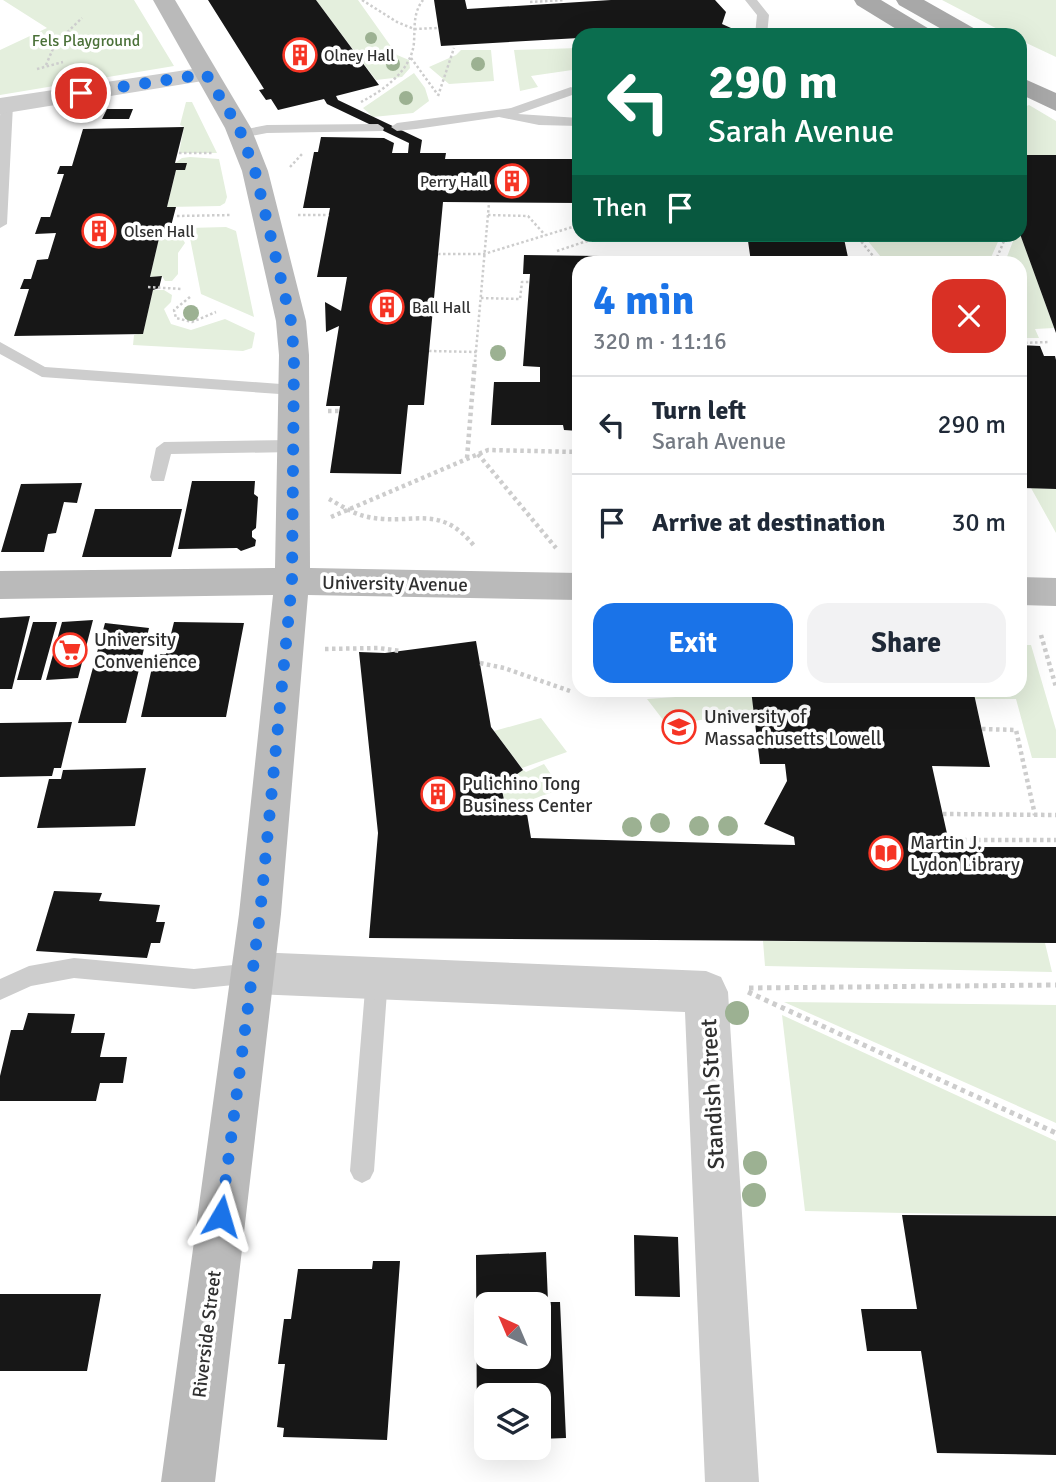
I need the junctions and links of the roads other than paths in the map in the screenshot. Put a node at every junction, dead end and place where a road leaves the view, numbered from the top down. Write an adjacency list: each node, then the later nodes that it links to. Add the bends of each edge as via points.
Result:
1 (164, 0): 9 (main road, Riverside Street)
2 (751, 0): 5 (lane, via 763,15)
3 (865, 0): 6 (main road)
4 (907, 0): 7 (main road)
5 (763, 28)
6 (911, 28)
7 (956, 28)
8 (1027, 66): 10 (main road)
9 (206, 74): 14 (street); 19 (main road, Riverside Street)
10 (1056, 80)
11 (1027, 87): 13 (main road)
12 (572, 92): 15 (lane, via 553,101)
13 (1056, 103)
14 (4, 105): 20 (lane)
15 (492, 113): 16 (lane); 17 (lane)
16 (572, 122)
17 (397, 127)
18 (378, 128): 19 (lane, via 267,129)
19 (241, 134): 22 (main road, Riverside Street, via 255,171 291,321)
20 (0, 224)
21 (0, 347): 22 (lane, via 41,372)
22 (294, 390): 23 (main road, Riverside Street)
23 (293, 446): 24 (lane, via 164,448); 25 (main road, Riverside Street)
24 (158, 477)
25 (292, 581): 26 (main road, University Avenue); 27 (main road, University Avenue); 28 (main road, Riverside Street)
26 (0, 585)
27 (572, 586)
28 (253, 974): 29 (street, Standish Street); 30 (lane, via 194,979 74,968 29,976); 32 (main road, Riverside Street)
29 (377, 978): 31 (lane); 33 (street, Standish Street, via 706,992)
30 (0, 990)
31 (362, 1171)
32 (188, 1482)
33 (732, 1482)

